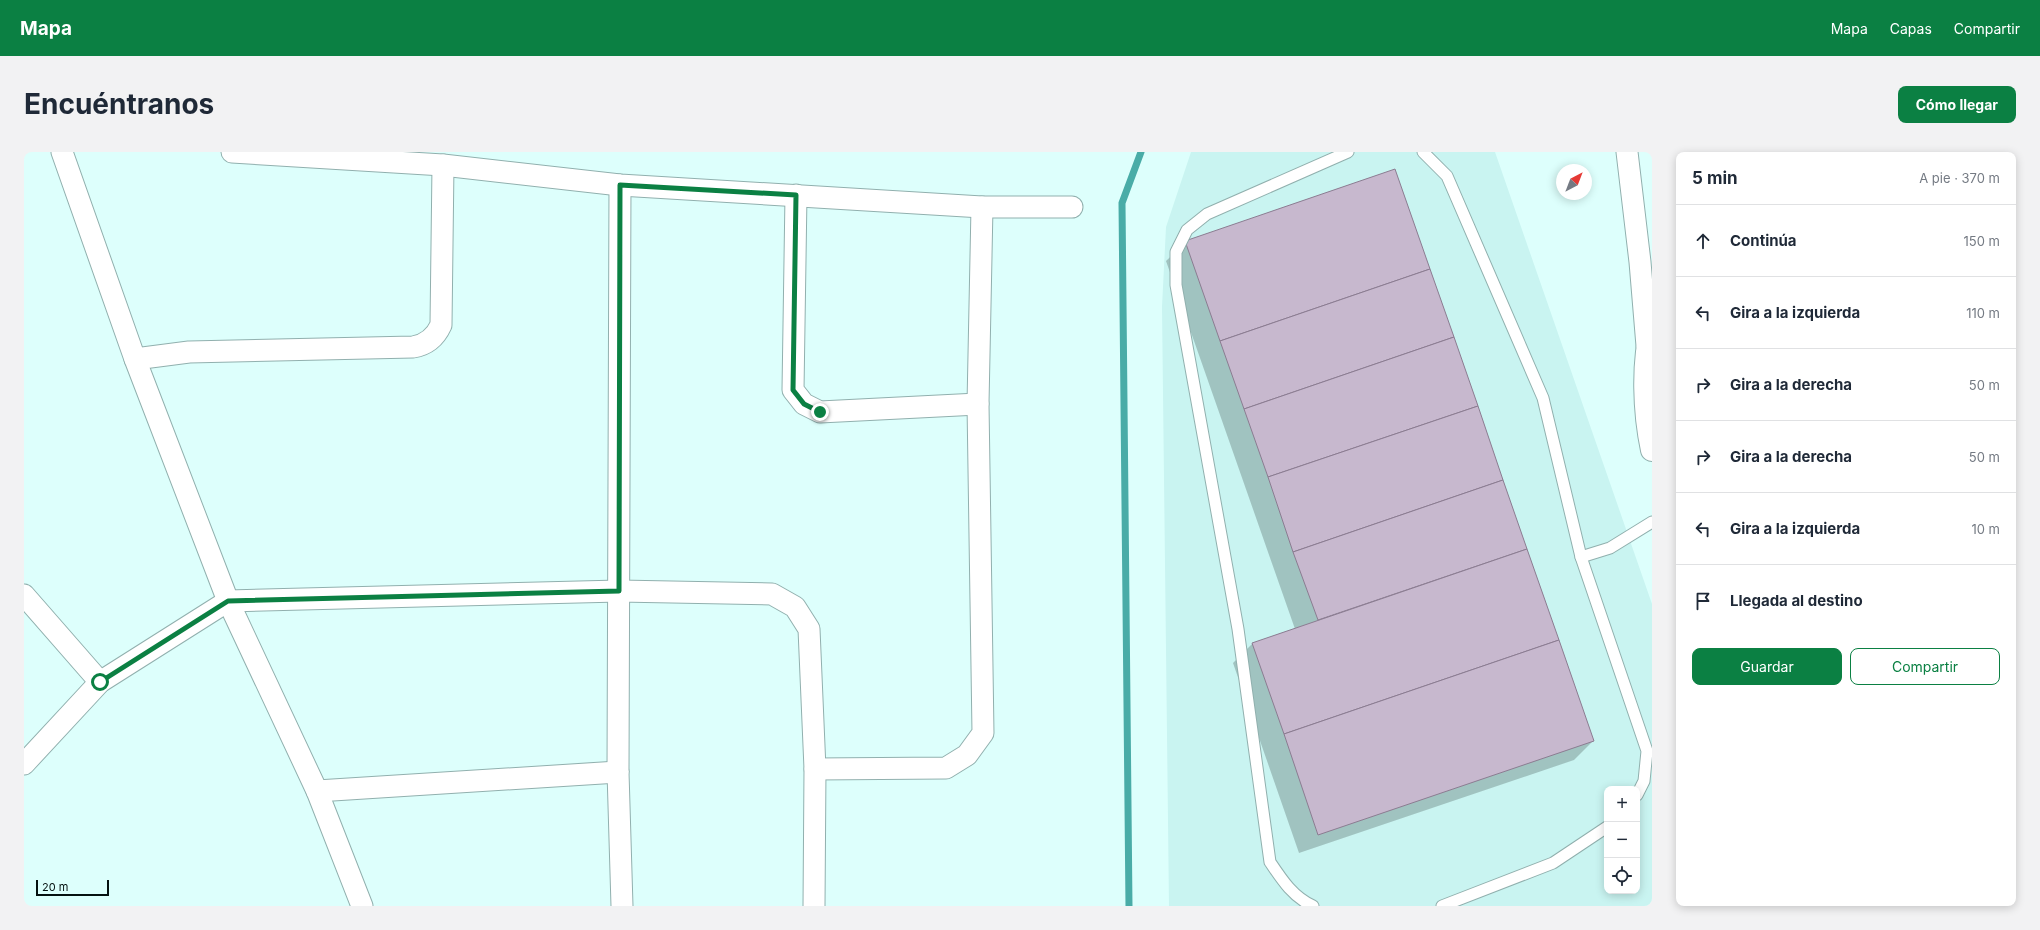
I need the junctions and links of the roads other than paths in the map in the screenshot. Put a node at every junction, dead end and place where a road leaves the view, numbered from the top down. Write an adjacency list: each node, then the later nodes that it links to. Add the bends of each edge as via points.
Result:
1 (62, 152): 13 (street)
2 (232, 152): 6 (street)
3 (1348, 152): 31 (lane, via 1207,214 1187,230 1176,252 1176,285 1238,629 1270,862 1286,887)
4 (1422, 152): 17 (lane, via 1447,176 1544,398)
5 (1627, 152): 12 (street, via 1640,262)
6 (443, 165): 7 (street); 13 (street, via 441,325 438,332 426,343 413,347 189,352)
7 (620, 185): 8 (street); 18 (street)
8 (796, 195): 9 (street); 14 (street, via 793,390 804,404 820,412)
9 (982, 207): 10 (street); 14 (street)
10 (1072, 207)
11 (1652, 325): 12 (main road)
12 (1646, 346): 15 (main road, via 1647,424)
13 (135, 359): 20 (street)
14 (978, 404): 23 (street, via 983,733 967,755 946,768)
15 (1652, 450)
16 (1652, 522): 17 (lane, via 1610,548)
17 (1581, 557): 25 (lane, via 1647,751 1644,780)
18 (619, 591): 20 (street); 23 (street, via 772,594 795,607 808,629); 24 (street)
19 (24, 595): 21 (street)
20 (228, 601): 21 (street); 26 (street)
21 (100, 682): 22 (street)
22 (24, 764)
23 (815, 769): 30 (street)
24 (618, 772): 26 (street); 29 (street)
25 (1640, 789)
26 (317, 791): 28 (street)
27 (1604, 829): 32 (lane, via 1553,863)
28 (362, 906)
29 (622, 906)
30 (814, 906)
31 (1313, 906)
32 (1442, 906)

